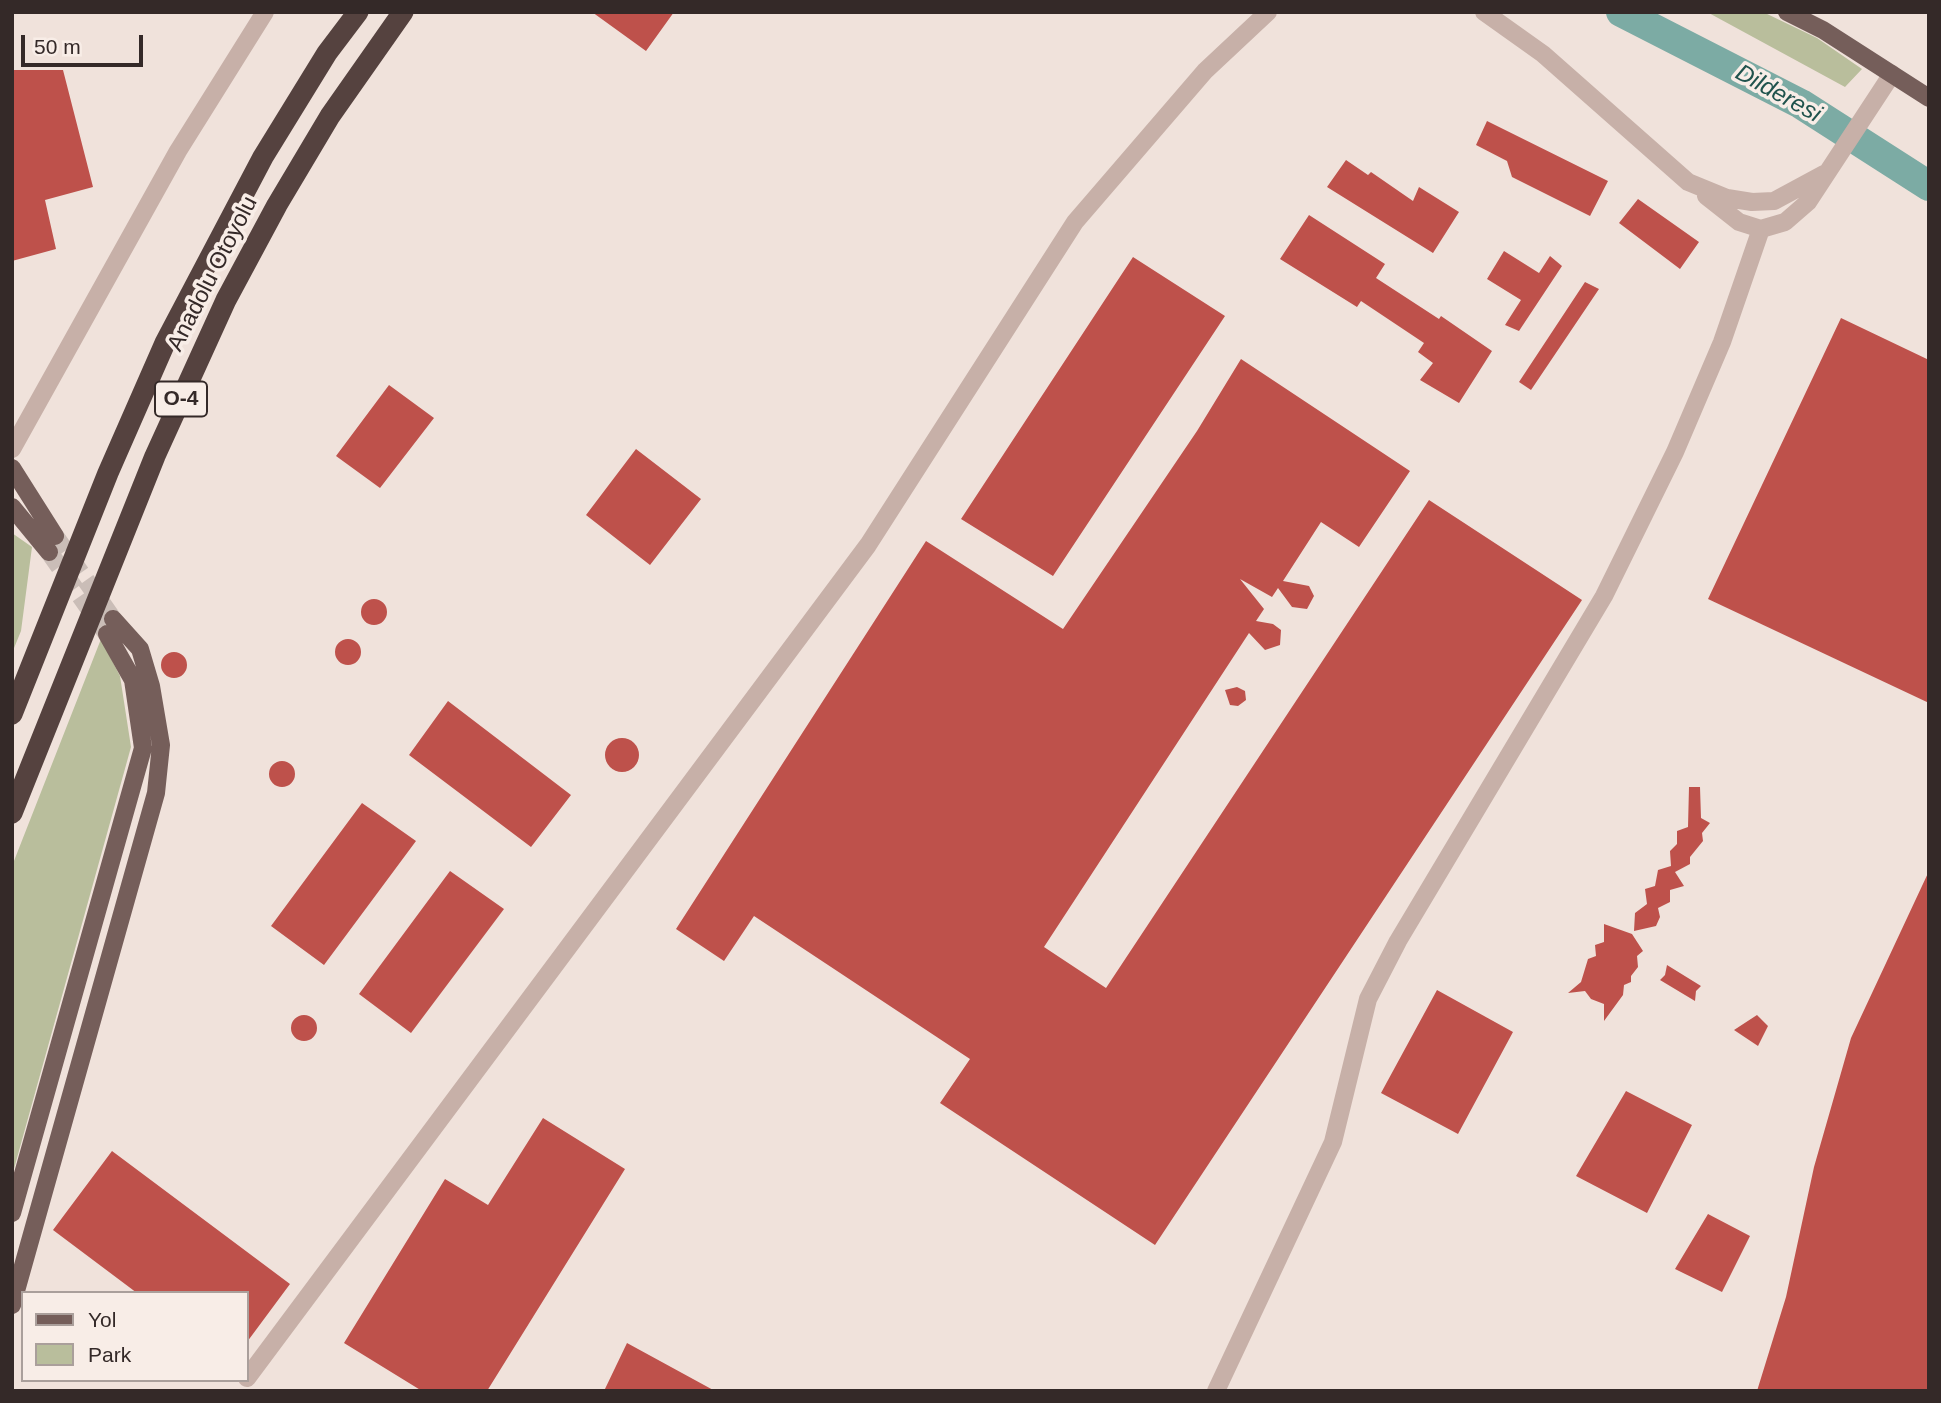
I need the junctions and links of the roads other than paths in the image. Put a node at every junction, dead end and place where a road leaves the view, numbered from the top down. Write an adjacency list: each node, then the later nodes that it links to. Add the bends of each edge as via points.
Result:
1 (265, 12): 12 (street, via 178,151)
2 (358, 12): 15 (highway, Anadolu Otoyolu / O-4, via 263,157 165,343 108,472)
3 (403, 12): 16 (highway, Anadolu Otoyolu / O-4, via 330,116 226,300 155,456)
4 (1268, 12): 19 (street, via 1205,71 1075,222 867,545)
5 (1484, 12): 10 (street, via 1544,54)
6 (1787, 12): 7 (main road)
7 (1892, 74): 8 (main road); 9 (street)
8 (1929, 98)
9 (1825, 174): 10 (street, via 1774,201 1763,202 1727,198); 11 (street, via 1808,202 1785,222)
10 (1688, 182): 11 (street, via 1740,222)
11 (1761, 229): 20 (street, via 1722,342 1675,452 1604,596 1368,999 1333,1142)
12 (12, 449)
13 (12, 468): 14 (main road, via 52,544)
14 (12, 507)
15 (12, 714)
16 (12, 813)
17 (12, 1213): 18 (main road, via 142,748 133,680 110,627 140,649 151,687 161,745 156,793)
18 (12, 1305)
19 (248, 1376)
20 (1216, 1391)

